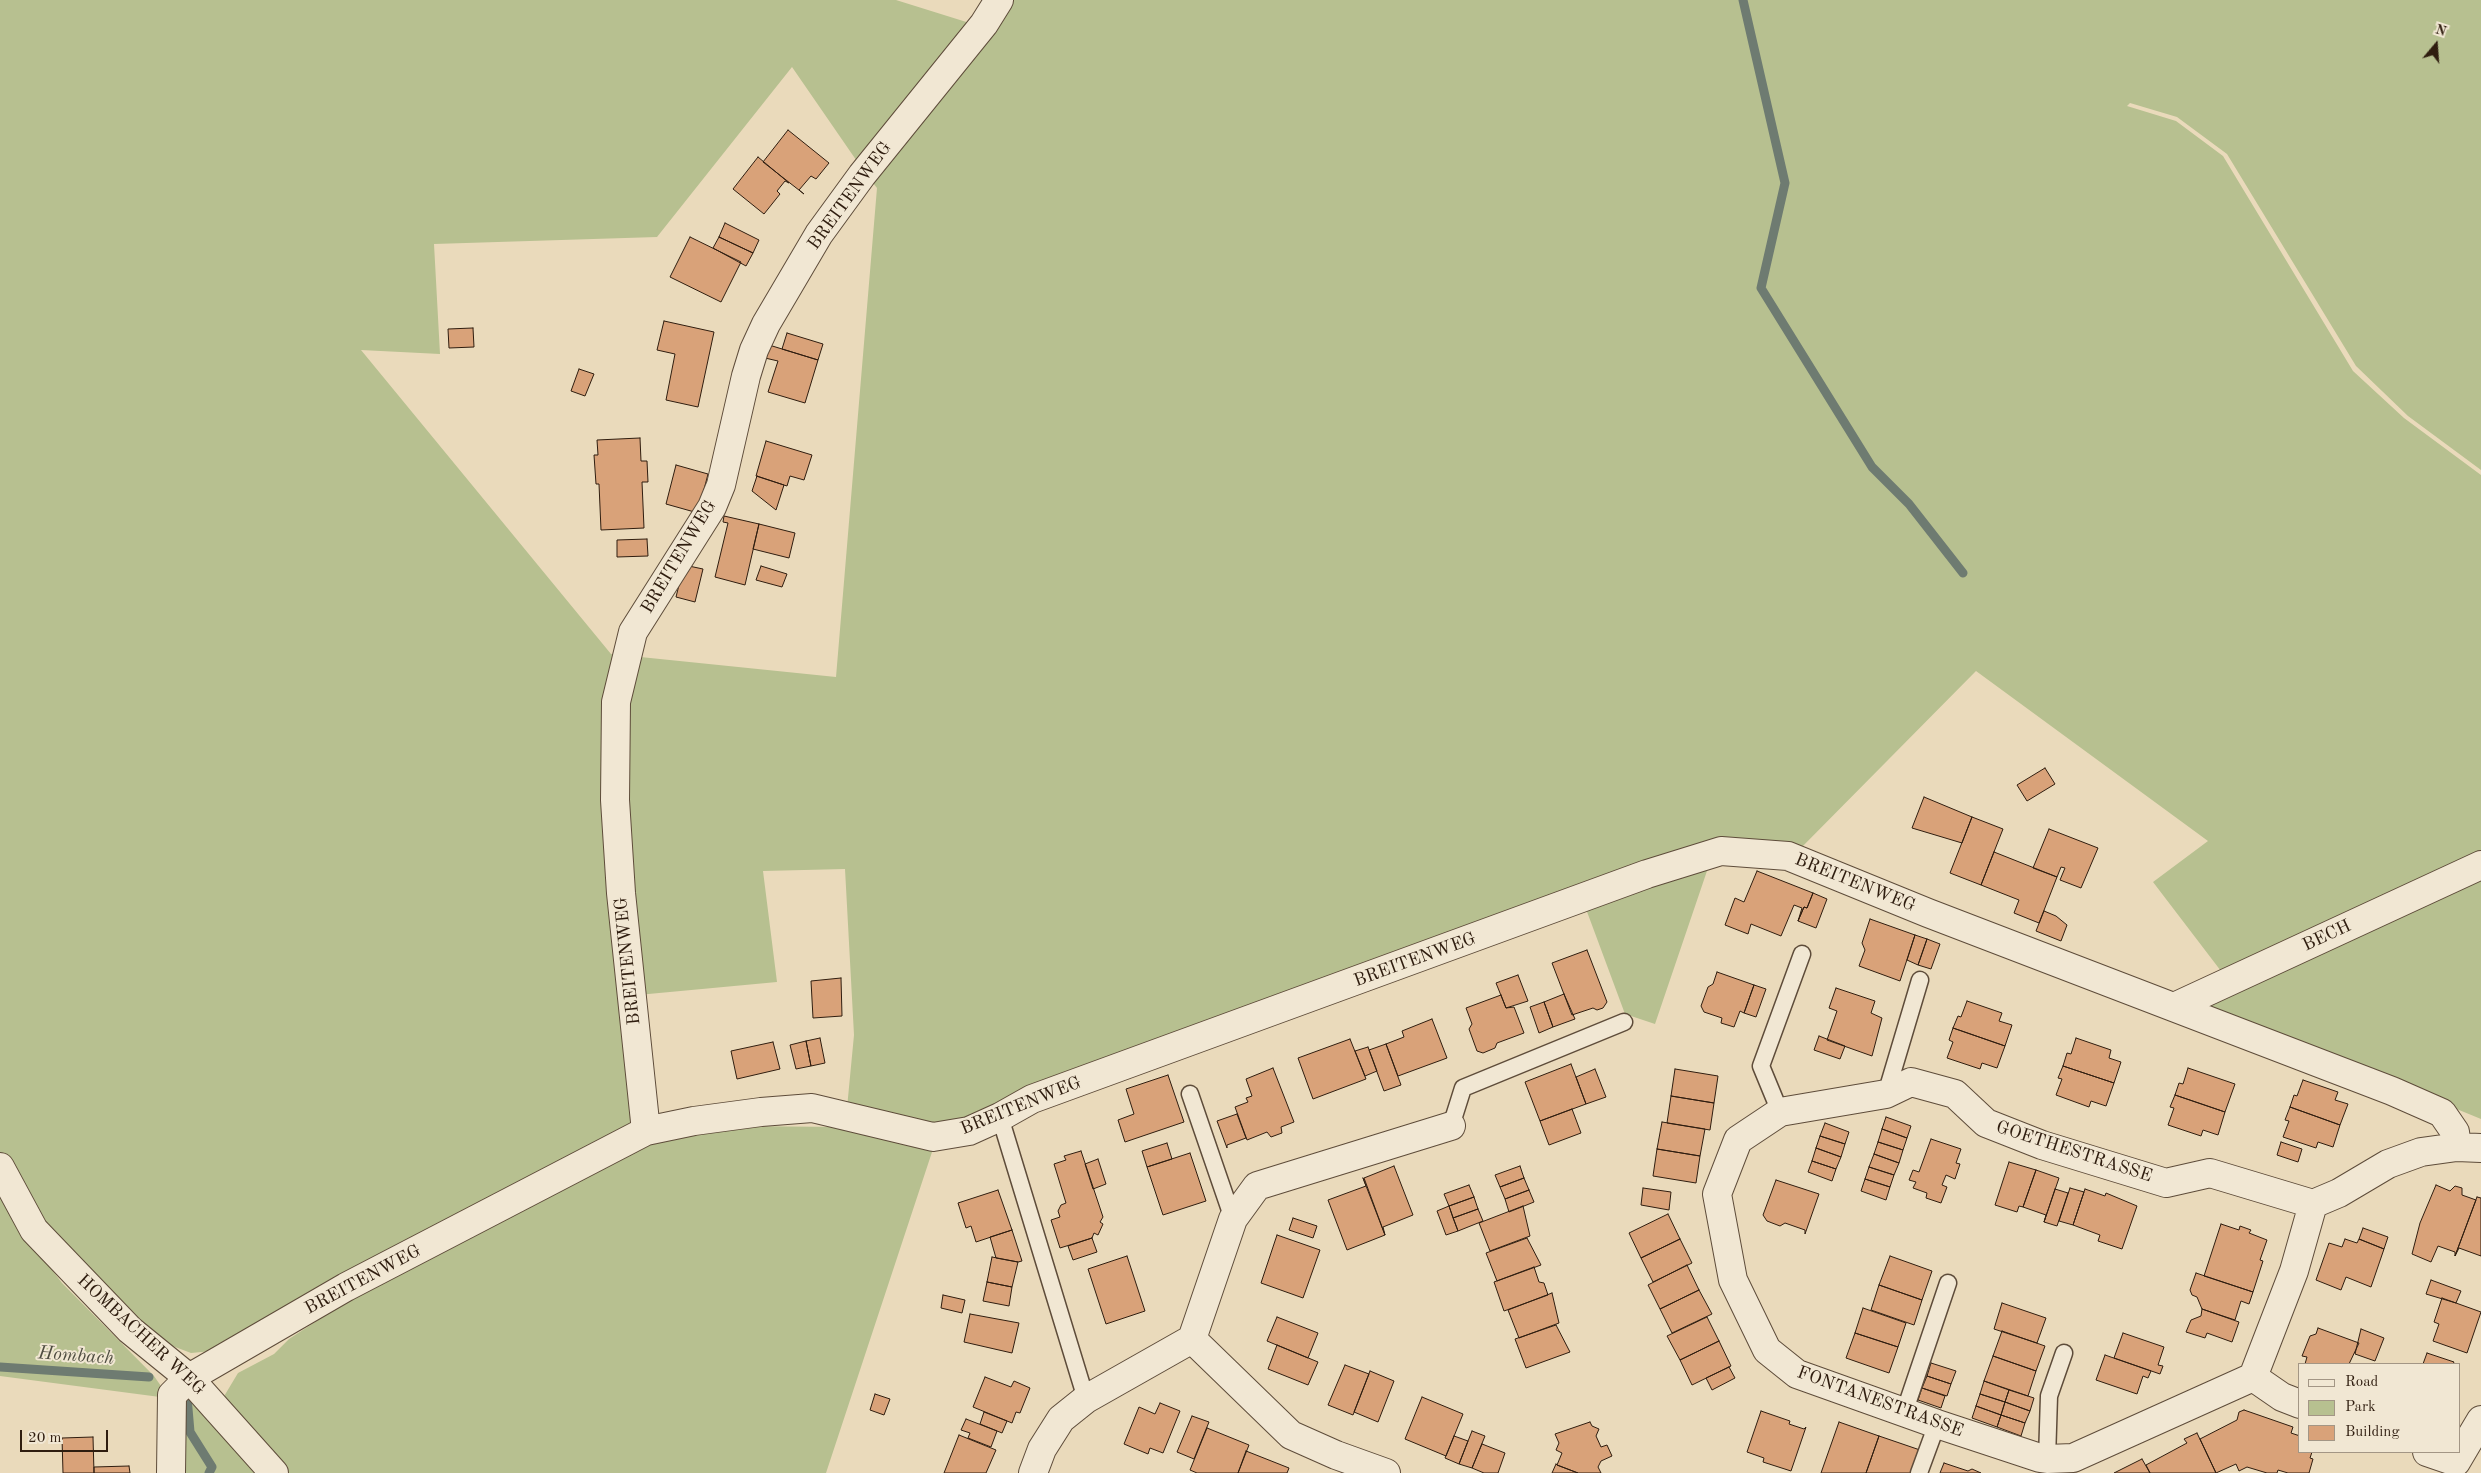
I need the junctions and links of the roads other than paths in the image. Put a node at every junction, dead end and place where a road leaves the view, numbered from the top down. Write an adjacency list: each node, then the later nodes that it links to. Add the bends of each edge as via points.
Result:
1 (999, 0): 12 (street, BREITENWEG, via 984,24 862,174 819,234 766,324 746,376 721,484 712,507 634,632 616,702 615,800 621,893)
2 (2481, 865): 5 (street, BECH)
3 (1802, 954): 9 (lane, via 1761,1066)
4 (1920, 980): 8 (lane)
5 (2174, 1007): 10 (street, BREITENWEG, via 1788,856 1721,850 1647,874 1032,1099); 13 (street, via 2392,1091 2442,1114)
6 (1624, 1022): 11 (lane, via 1463,1088)
7 (1190, 1094): 16 (lane)
8 (1886, 1094): 9 (street, GOETHESTRASSE); 15 (street, GOETHESTRASSE, via 1911,1082 1955,1094 1986,1123 2042,1145 2166,1183 2210,1172)
9 (1780, 1112): 24 (street, FONTANESTRASSE, via 1738,1140 1717,1194 1733,1280 1767,1350 1796,1374)
10 (1000, 1117): 12 (street, BREITENWEG, via 969,1131 933,1137 812,1108 761,1112); 22 (lane)
11 (1451, 1126): 16 (street, via 1257,1186)
12 (646, 1131): 21 (street, BREITENWEG, via 346,1287)
13 (2469, 1148): 15 (street, via 2421,1152 2388,1164 2340,1193)
14 (0, 1167): 21 (street, HOMBACHER WEG, via 34,1230 130,1330)
15 (2312, 1204): 20 (street, via 2294,1271)
16 (1233, 1219): 18 (street)
17 (1948, 1283): 24 (lane)
18 (1192, 1338): 22 (street); 32 (street, via 1291,1435)
19 (2064, 1353): 28 (lane, via 2049,1396)
20 (2253, 1377): 23 (street, via 2282,1397); 28 (street)
21 (189, 1378): 29 (street, BREITENWEG, via 172,1395); 30 (street, HOMBACHER WEG)
22 (1086, 1399): 31 (street, via 1061,1419 1042,1449)
23 (2298, 1403)
24 (1904, 1413): 26 (street, FONTANESTRASSE)
25 (2481, 1420): 27 (street, via 2456,1462)
26 (1937, 1424): 28 (street, FONTANESTRASSE); 33 (lane)
27 (2430, 1453)
28 (2063, 1463)
29 (171, 1473)
30 (274, 1473)
31 (1032, 1473)
32 (1386, 1473)
33 (1920, 1473)

